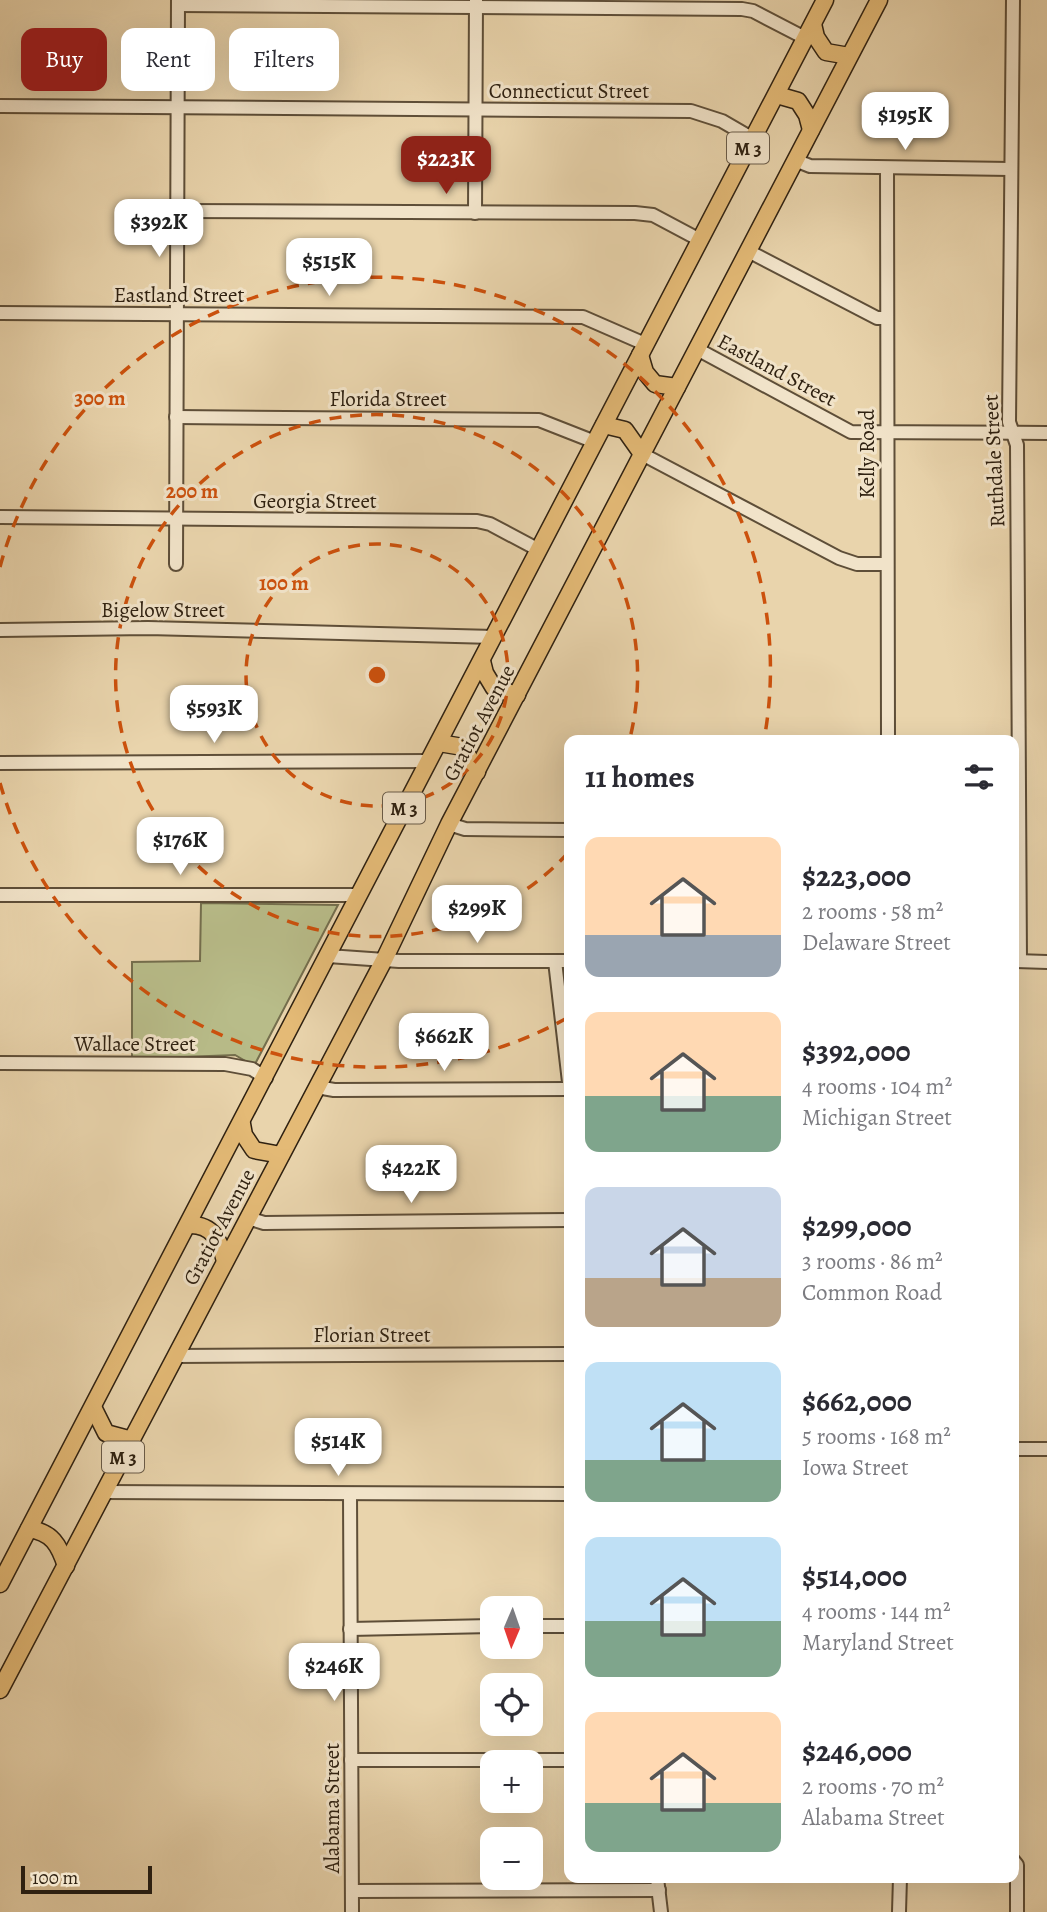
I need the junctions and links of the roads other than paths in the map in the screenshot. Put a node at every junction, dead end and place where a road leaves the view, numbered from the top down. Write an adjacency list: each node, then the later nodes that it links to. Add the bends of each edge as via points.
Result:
1 (825, 0): 6 (main road, Gratiot Avenue / M 3)
2 (879, 0): 7 (main road, Gratiot Avenue / M 3)
3 (1013, 0): 16 (street, Ruthdale Street)
4 (178, 3): 5 (street); 10 (street)
5 (476, 4): 6 (street, via 742,9); 11 (street)
6 (809, 31): 7 (main road, via 826,52); 8 (main road, Gratiot Avenue / M 3)
7 (849, 56): 12 (main road, Gratiot Avenue / M 3)
8 (777, 95): 12 (main road, via 798,101); 13 (main road, Gratiot Avenue / M 3)
9 (0, 106): 10 (street, Connecticut Street)
10 (177, 108): 11 (street, Connecticut Street); 17 (street)
11 (475, 111): 13 (street, Connecticut Street, via 691,111 722,121); 18 (street)
12 (811, 130): 14 (main road, Gratiot Avenue / M 3)
13 (753, 139): 19 (main road, Gratiot Avenue / M 3)
14 (795, 160): 15 (street, via 810,166); 20 (main road, Gratiot Avenue / M 3)
15 (887, 168): 16 (street); 23 (street, Kelly Road)
16 (1010, 169): 30 (street, Ruthdale Street, via 1009,422)
17 (176, 211): 18 (street); 22 (street)
18 (475, 213): 19 (street, via 650,215)
19 (701, 240): 25 (main road, Gratiot Avenue / M 3)
20 (748, 251): 23 (street, via 877,318); 24 (main road, Gratiot Avenue / M 3)
21 (0, 313): 22 (street, Eastland Street)
22 (176, 314): 25 (street, Eastland Street, via 583,317); 27 (street)
23 (886, 318): 29 (street, Kelly Road)
24 (697, 349): 26 (main road, Gratiot Avenue / M 3); 29 (street, Eastland Street, via 851,432)
25 (642, 350): 26 (main road, via 645,372 655,384); 28 (main road, Gratiot Avenue / M 3)
26 (677, 387): 33 (main road, Gratiot Avenue / M 3)
27 (176, 417): 32 (street, Florida Street, via 538,420); 35 (street)
28 (604, 425): 32 (main road, Gratiot Avenue / M 3); 33 (main road, via 625,430)
29 (886, 433): 30 (street, Eastland Street); 38 (street, Kelly Road)
30 (1013, 433): 31 (street, Eastland Street); 44 (street, Ruthdale Street, via 1017,445)
31 (1047, 433)
32 (595, 442): 36 (main road, Gratiot Avenue / M 3)
33 (642, 454): 38 (street, via 839,558 857,564); 42 (main road, Gratiot Avenue / M 3)
34 (0, 517): 35 (street, Georgia Street)
35 (175, 519): 36 (street, Georgia Street, via 477,521); 37 (street)
36 (538, 550): 40 (main road, Gratiot Avenue / M 3)
37 (176, 564)
38 (887, 564): 43 (street, Kelly Road)
39 (0, 630): 40 (street, Bigelow Street, via 148,628)
40 (494, 637): 41 (main road, Gratiot Avenue / M 3)
41 (482, 661): 42 (main road, via 494,688); 45 (main road, Gratiot Avenue / M 3)
42 (517, 695): 48 (main road, Gratiot Avenue / M 3)
43 (888, 735)
44 (1017, 735)
45 (439, 743): 46 (main road, Gratiot Avenue / M 3); 48 (main road, via 463,747)
46 (429, 761): 47 (street); 52 (main road, Gratiot Avenue / M 3)
47 (0, 763)
48 (478, 772): 49 (main road, Gratiot Avenue / M 3)
49 (449, 824): 50 (street, via 465,829); 54 (main road, Gratiot Avenue / M 3)
50 (564, 830)
51 (0, 895): 52 (street)
52 (359, 895): 53 (main road, Gratiot Avenue / M 3)
53 (328, 956): 54 (street); 61 (main road, Gratiot Avenue / M 3)
54 (384, 960): 55 (street); 62 (main road, Gratiot Avenue / M 3)
55 (555, 961): 56 (street); 59 (street)
56 (564, 961)
57 (1019, 961): 58 (street)
58 (1047, 962)
59 (564, 1039)
60 (0, 1063): 61 (street, Wallace Street, via 225,1064)
61 (266, 1077): 64 (main road, Gratiot Avenue / M 3)
62 (317, 1087): 63 (street); 65 (main road, Gratiot Avenue / M 3)
63 (564, 1089)
64 (242, 1124): 65 (main road, via 254,1150); 68 (main road, Gratiot Avenue / M 3)
65 (281, 1155): 66 (main road, Gratiot Avenue / M 3)
66 (248, 1218): 67 (street, via 264,1223); 69 (main road, Gratiot Avenue / M 3)
67 (564, 1220)
68 (189, 1225): 69 (main road, via 202,1225 213,1232); 72 (main road, Gratiot Avenue / M 3)
69 (225, 1261): 71 (main road, Gratiot Avenue / M 3)
70 (564, 1354): 71 (street, Florian Street)
71 (176, 1356): 73 (main road, Gratiot Avenue / M 3)
72 (93, 1407): 73 (main road, via 106,1433); 79 (main road, Gratiot Avenue / M 3)
73 (132, 1440): 76 (main road, Gratiot Avenue / M 3)
74 (1019, 1448): 75 (street)
75 (1047, 1448)
76 (105, 1492): 77 (street); 80 (main road, Gratiot Avenue / M 3)
77 (351, 1494): 78 (street); 85 (street, Alabama Street)
78 (564, 1494)
79 (29, 1529): 80 (main road, via 54,1538); 81 (main road, Gratiot Avenue / M 3)
80 (66, 1566): 86 (main road, Gratiot Avenue / M 3)
81 (0, 1584)
82 (480, 1626): 85 (street)
83 (543, 1626): 84 (street)
84 (564, 1626)
85 (350, 1629): 88 (street, Alabama Street)
86 (0, 1690)
87 (564, 1759): 88 (street)
88 (351, 1760): 92 (street, Alabama Street)
89 (900, 1883): 95 (street)
90 (1017, 1883): 96 (street)
91 (658, 1884): 92 (street); 94 (street)
92 (352, 1891): 93 (street, Alabama Street)
93 (352, 1912)
94 (661, 1912)
95 (899, 1912)
96 (1017, 1912)

